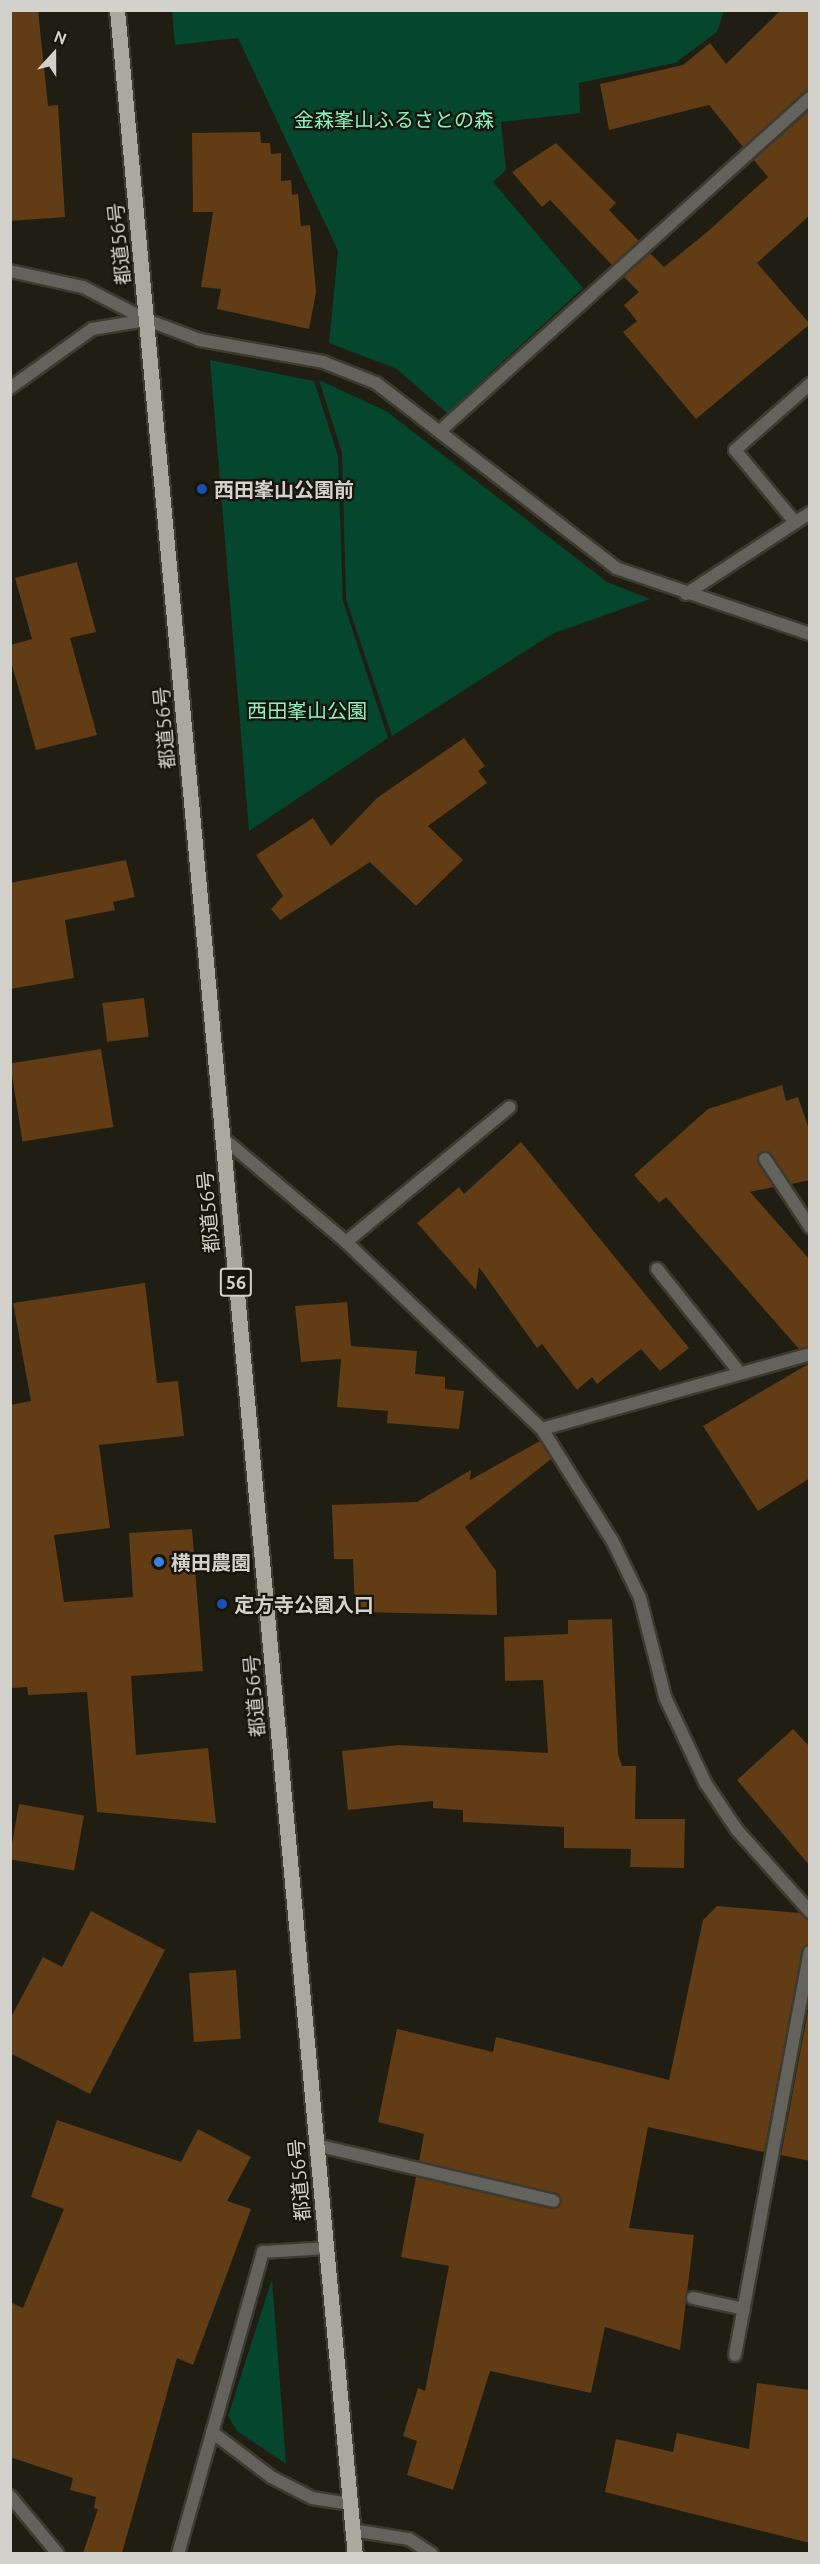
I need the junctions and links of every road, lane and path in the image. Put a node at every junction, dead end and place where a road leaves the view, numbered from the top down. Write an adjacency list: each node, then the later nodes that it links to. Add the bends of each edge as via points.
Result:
1 (117, 10): 4 (main road, 都道56号 / 56)
2 (810, 98): 7 (street)
3 (10, 271): 4 (street, via 83,287)
4 (147, 320): 6 (street, via 92,329); 7 (street, via 201,340 323,362 376,383); 13 (main road, 都道56号 / 56)
5 (810, 384): 9 (street, via 735,450)
6 (10, 388)
7 (440, 431): 10 (street, via 616,568)
8 (810, 513): 9 (street)
9 (794, 521): 10 (street)
10 (686, 594): 11 (street)
11 (810, 634)
12 (510, 1107): 16 (street)
13 (223, 1138): 16 (street); 23 (main road, 都道56号 / 56)
14 (765, 1159): 15 (street)
15 (810, 1227)
16 (346, 1242): 20 (street)
17 (657, 1269): 19 (street)
18 (810, 1354): 19 (street)
19 (740, 1373): 20 (street)
20 (542, 1429): 21 (street, via 612,1540 640,1598 665,1697 706,1784 737,1830)
21 (810, 1912)
22 (810, 1952): 27 (street)
23 (316, 2145): 24 (street); 25 (main road, 都道56号 / 56)
24 (554, 2201)
25 (326, 2248): 29 (street, via 263,2252); 31 (main road, 都道56号 / 56)
26 (693, 2298): 27 (street)
27 (744, 2309): 28 (street)
28 (735, 2355)
29 (212, 2432): 31 (street, via 271,2477 312,2498); 34 (street)
30 (10, 2496): 33 (street)
31 (350, 2504): 32 (main road, 都道56号 / 56)
32 (352, 2530): 35 (main road, 都道56号 / 56); 36 (street, via 409,2539)
33 (58, 2553)
34 (178, 2553)
35 (355, 2553)
36 (432, 2553)

